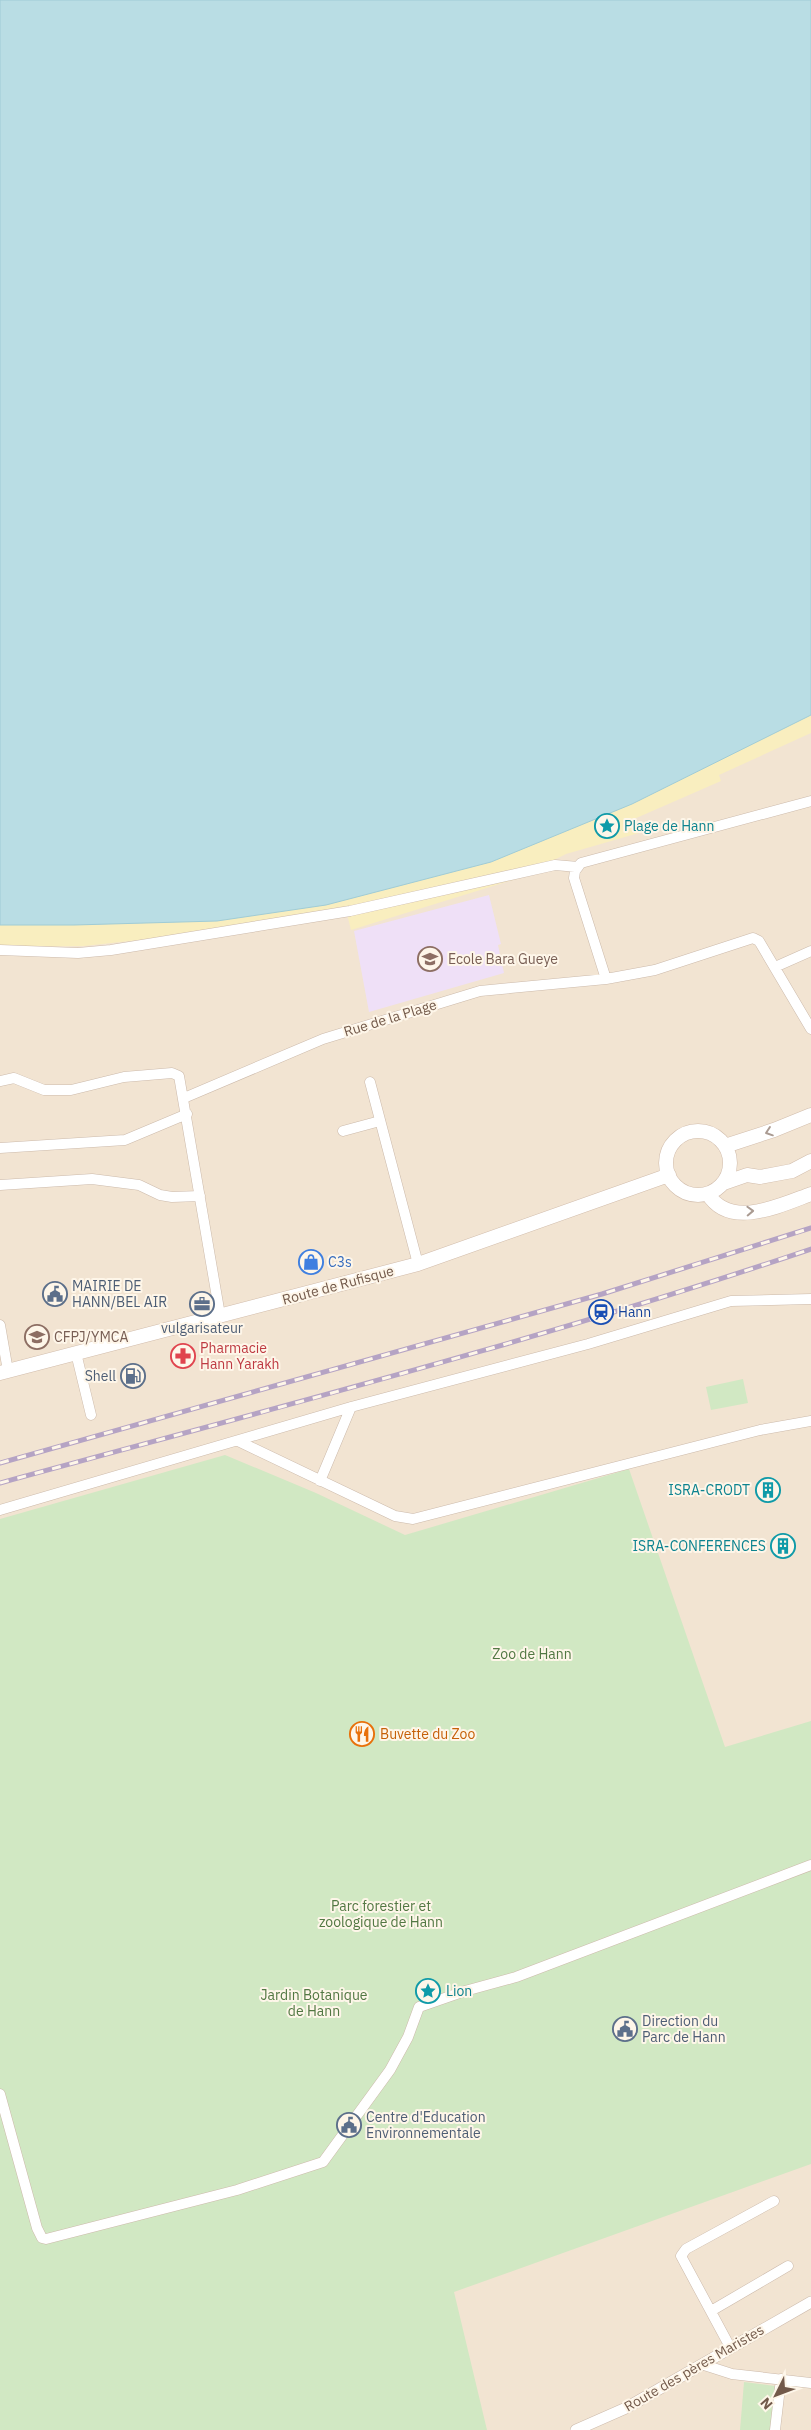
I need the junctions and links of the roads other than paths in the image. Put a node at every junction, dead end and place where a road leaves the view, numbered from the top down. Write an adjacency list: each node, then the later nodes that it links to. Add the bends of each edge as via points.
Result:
1 (811, 801): 2 (street, via 581,863)
2 (578, 867): 3 (street, via 555,865 350,911 112,950 78,953); 6 (street, via 574,878)
3 (0, 950)
4 (811, 952): 5 (street)
5 (775, 967): 6 (street, Rue de la Plage, via 759,941 753,938 655,970); 7 (street)
6 (606, 979): 10 (street, Rue de la Plage, via 480,990 323,1039)
7 (810, 1026)
8 (0, 1081): 10 (street, via 14,1078 44,1090 71,1090 124,1077 172,1073 181,1079)
9 (370, 1082): 13 (street)
10 (184, 1098): 11 (street)
11 (187, 1114): 16 (street, via 117,1142); 25 (street)
12 (811, 1115): 15 (main road, one-way to 15)
13 (380, 1121): 14 (street); 26 (street)
14 (343, 1131)
15 (725, 1146): 17 (main road); 19 (main road, via 709,1133 694,1132 679,1137 668,1154)
16 (0, 1148)
17 (730, 1161): 20 (main road); 21 (main road)
18 (811, 1161): 20 (main road, via 792,1171 760,1177)
19 (669, 1175): 23 (main road, via 689,1194); 26 (main road, Route de Rufisque)
20 (747, 1175): 21 (main road)
21 (724, 1183): 23 (main road)
22 (0, 1185): 25 (street, via 92,1179 139,1185 172,1197)
23 (708, 1194): 24 (main road, one-way to 24, via 712,1201 728,1210 746,1213 763,1211)
24 (811, 1194)
25 (200, 1196): 28 (street)
26 (418, 1264): 28 (main road, Route de Rufisque)
27 (811, 1299): 32 (street, via 732,1300 588,1344)
28 (220, 1315): 30 (main road, Route de Rufisque)
29 (0, 1325): 31 (street)
30 (76, 1354): 31 (main road, Route de Rufisque); 33 (street)
31 (4, 1372)
32 (351, 1407): 35 (street); 36 (street)
33 (91, 1415)
34 (811, 1421): 36 (street, via 760,1430 413,1518 396,1516)
35 (238, 1441): 36 (street); 37 (street)
36 (320, 1481)
37 (0, 1510)
38 (811, 1865): 39 (street, via 516,1977 418,2006 408,2037 390,2070 323,2162 236,2190 135,2218 42,2238 36,2228)
39 (0, 2094)
40 (774, 2201): 43 (street, via 682,2252 681,2256)
41 (788, 2266): 43 (street)
42 (811, 2302): 44 (street, Route des pères Maristes)
43 (711, 2311): 44 (street)
44 (730, 2347): 45 (street, Route des pères Maristes)
45 (704, 2365): 46 (street, via 732,2374); 48 (street, Route des pères Maristes, via 626,2408)
46 (781, 2379): 47 (street); 49 (street)
47 (811, 2383)
48 (576, 2430)
49 (775, 2430)

